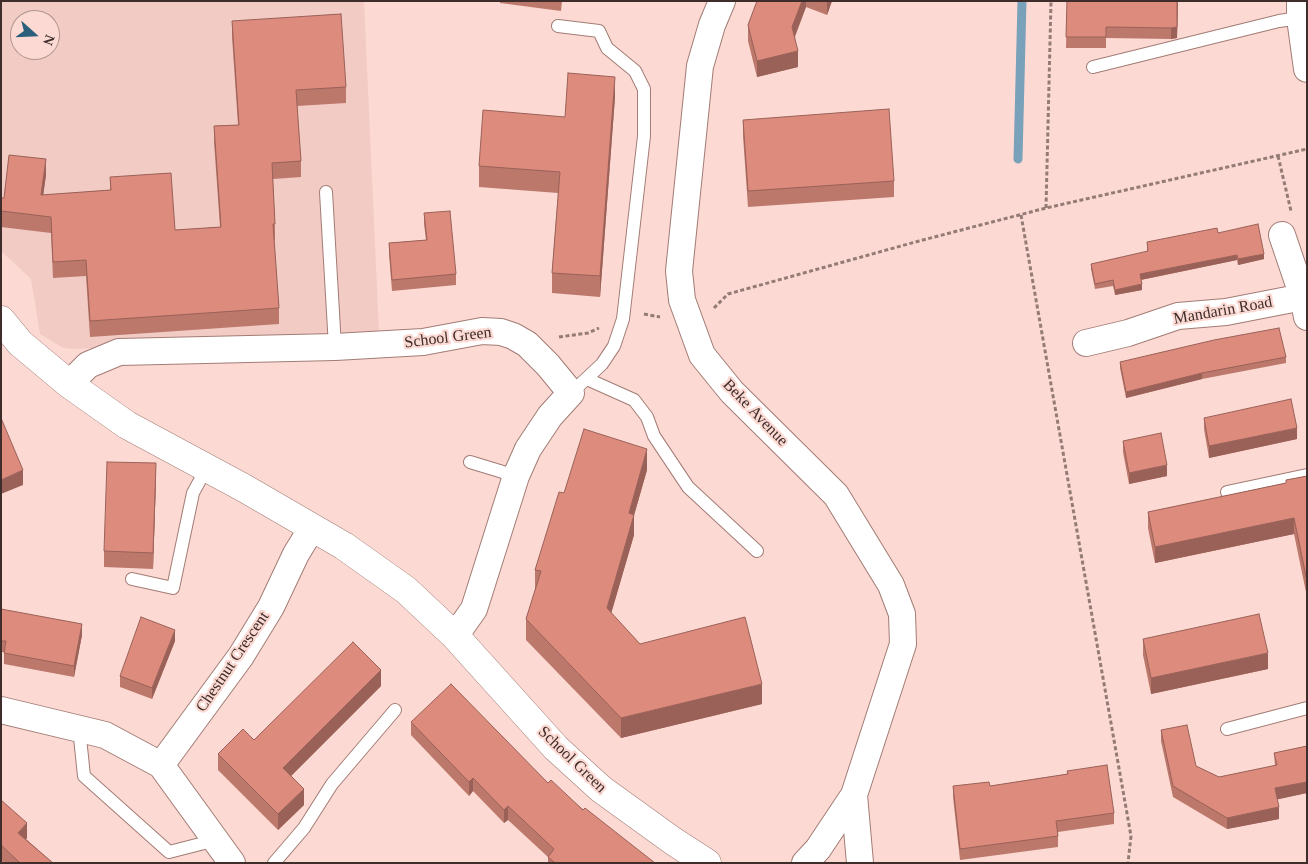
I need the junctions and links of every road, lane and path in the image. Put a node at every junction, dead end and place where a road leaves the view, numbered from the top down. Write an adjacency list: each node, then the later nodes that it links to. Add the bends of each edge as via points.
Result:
1 (722, 1): 16 (street, Beke Avenue, via 700,66 679,271 682,300)
2 (1051, 1): 10 (path)
3 (1300, 10): 5 (lane, via 1279,21); 6 (street)
4 (558, 26): 22 (lane, via 599,31 607,48 635,71 644,89 644,136 623,319 614,346 602,364)
5 (1093, 67)
6 (1307, 70)
7 (1307, 149): 8 (path)
8 (1278, 156): 10 (path); 12 (path, via 1293,219)
9 (326, 192): 20 (lane)
10 (1046, 208): 11 (path)
11 (1021, 215): 16 (path, via 728,294 708,314); 45 (path, via 1131,836)
12 (1282, 235): 13 (street)
13 (1305, 307): 18 (street, Mandarin Road, via 1178,316 1128,334)
14 (643, 314): 16 (path)
15 (1, 320): 21 (main road, School Green, via 20,343)
16 (689, 322): 38 (street, Beke Avenue, via 702,355 732,392 836,495 891,585 902,614 903,644)
17 (603, 326): 19 (path, via 588,333)
18 (1086, 343)
19 (527, 344): 20 (street, School Green, via 501,332 482,332 423,342); 22 (street, School Green, via 548,365)
20 (335, 347): 21 (street, School Green, via 119,352 88,365)
21 (69, 384): 24 (main road, School Green, via 127,425)
22 (579, 386): 26 (street, via 550,416 528,449); 29 (lane, via 634,400 688,487)
23 (470, 462): 26 (lane)
24 (206, 469): 28 (main road, School Green); 30 (lane, via 193,493 173,588)
25 (1307, 475): 27 (lane)
26 (516, 476): 31 (street, via 474,609)
27 (1227, 492)
28 (312, 528): 31 (main road, School Green, via 344,546 406,590); 37 (street, Chestnut Crescent, via 241,656)
29 (757, 552)
30 (132, 579)
31 (455, 636): 42 (main road, School Green, via 556,748 601,789)
32 (1307, 708): 36 (lane)
33 (1, 710): 35 (street)
34 (395, 710): 41 (lane, via 332,784 304,828)
35 (79, 728): 37 (street, via 106,735); 39 (lane, via 84,776 169,852)
36 (1227, 729)
37 (161, 765): 39 (street)
38 (854, 795): 43 (street); 44 (street)
39 (216, 840): 40 (street)
40 (232, 863)
41 (274, 863)
42 (707, 863)
43 (805, 863)
44 (860, 863)
45 (1128, 863)

